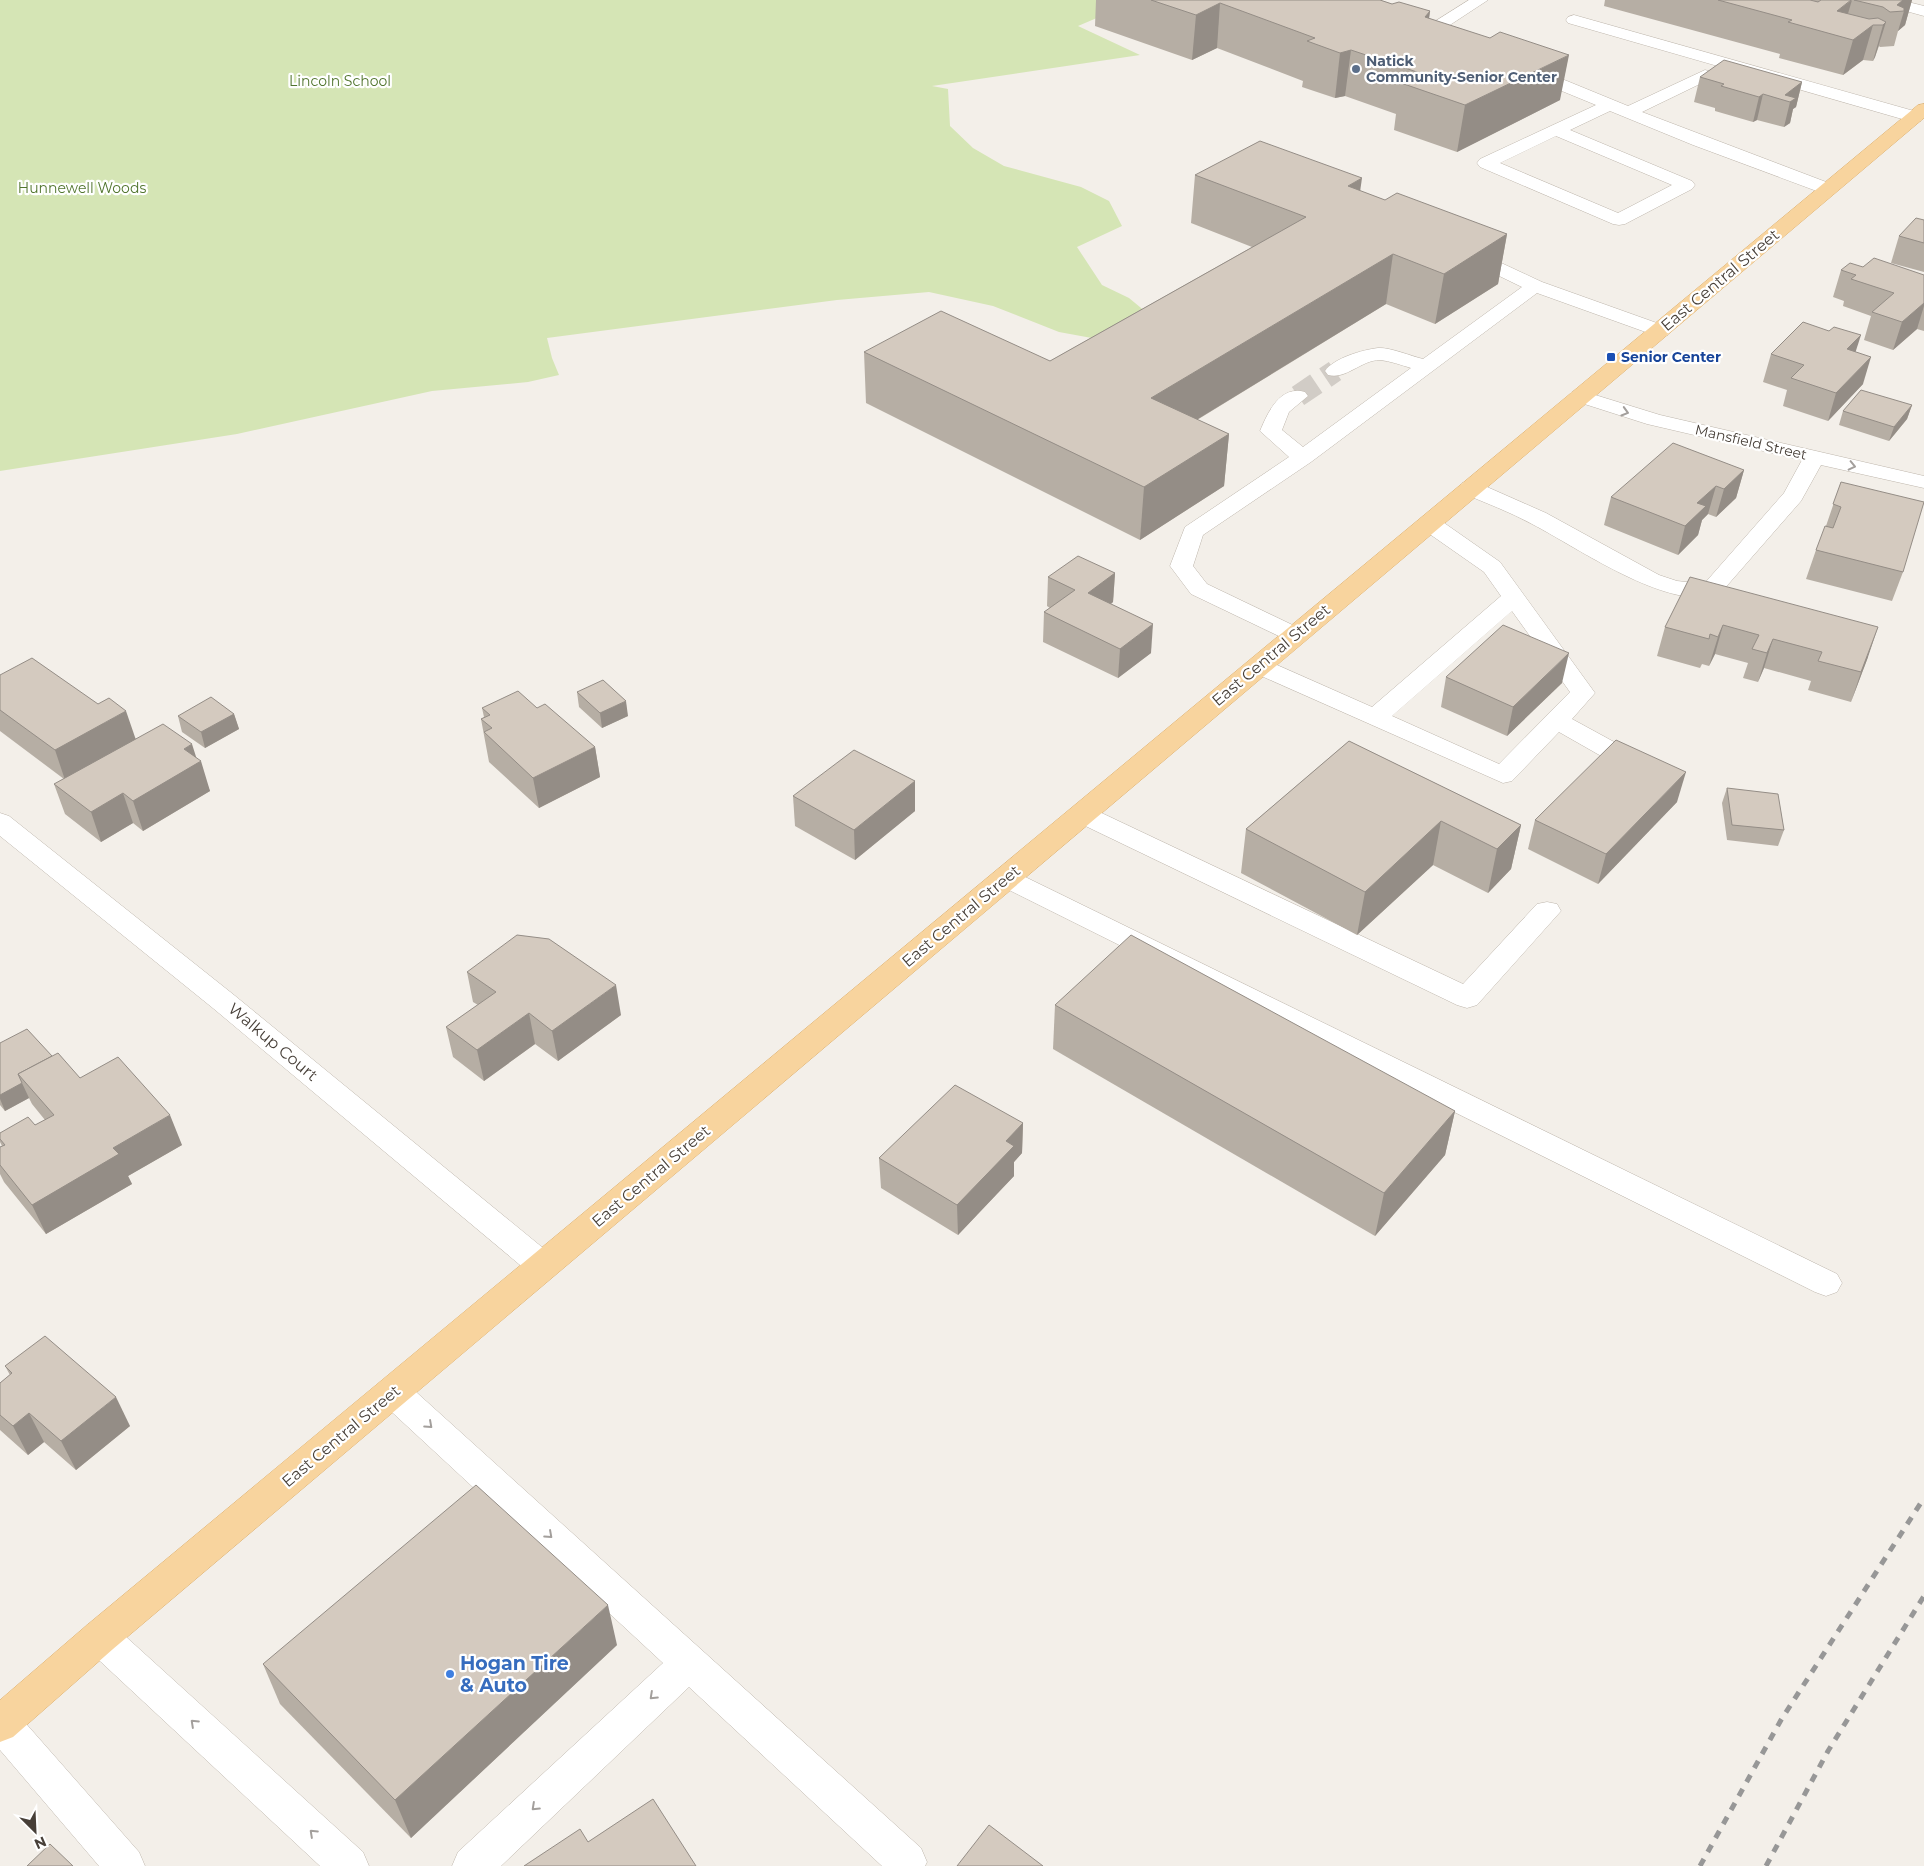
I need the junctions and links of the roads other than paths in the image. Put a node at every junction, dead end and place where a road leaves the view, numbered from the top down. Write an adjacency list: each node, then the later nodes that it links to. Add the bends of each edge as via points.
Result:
1 (1480, 0): 6 (street)
2 (1882, 0): 3 (street)
3 (1924, 11)
4 (1574, 20): 12 (street)
5 (1403, 30): 6 (street)
6 (1421, 37): 7 (street)
7 (1440, 43)
8 (1514, 67): 10 (street)
9 (1751, 88): 11 (street, via 1705,75)
10 (1611, 104): 11 (street); 14 (street)
11 (1629, 112): 16 (street)
12 (1920, 113): 15 (main road, East Central Street)
13 (1879, 126): 15 (street)
14 (1556, 130): 14 (street, via 1486,163 1619,220 1686,185)
15 (1897, 132): 16 (main road, East Central Street)
16 (1828, 189): 19 (main road, East Central Street)
17 (1455, 248): 18 (street)
18 (1535, 286): 19 (street); 20 (street)
19 (1661, 331): 23 (main road, East Central Street)
20 (1428, 366): 21 (street, via 1379,354 1349,362); 24 (street)
21 (1335, 371)
22 (1298, 396): 24 (street, via 1280,409 1270,431)
23 (1579, 396): 25 (street, Mansfield Street, one-way to 25, via 1654,420); 27 (main road, East Central Street)
24 (1303, 456): 30 (street, via 1193,532 1181,566 1199,589)
25 (1815, 457): 26 (street, Mansfield Street, one-way to 26); 27 (street, via 1793,496 1710,591 1674,588 1651,580 1538,518)
26 (1924, 482)
27 (1470, 488): 28 (main road, East Central Street)
28 (1429, 523): 29 (street, via 1492,567); 30 (main road, East Central Street)
29 (1514, 597): 32 (street); 33 (street, via 1583,693)
30 (1295, 635): 31 (main road, East Central Street)
31 (1258, 666): 32 (street); 35 (main road, East Central Street)
32 (1375, 718): 33 (street, via 1503,775)
33 (1556, 720): 34 (street)
34 (1646, 770)
35 (1082, 814): 37 (main road, East Central Street); 38 (street, via 1468,998)
36 (0, 822): 39 (street, Walkup Court, via 217,996)
37 (1006, 878): 39 (main road, East Central Street); 40 (street)
38 (1547, 911)
39 (543, 1266): 41 (main road, East Central Street)
40 (1826, 1283)
41 (394, 1392): 42 (main road, East Central Street); 43 (street, one-way to 43)
42 (100, 1637): 44 (main road, East Central Street); 47 (street, one-way to 42)
43 (689, 1663): 45 (street); 48 (street, one-way to 48)
44 (1, 1724): 46 (street)
45 (907, 1862)
46 (125, 1866)
47 (349, 1866)
48 (472, 1866)

